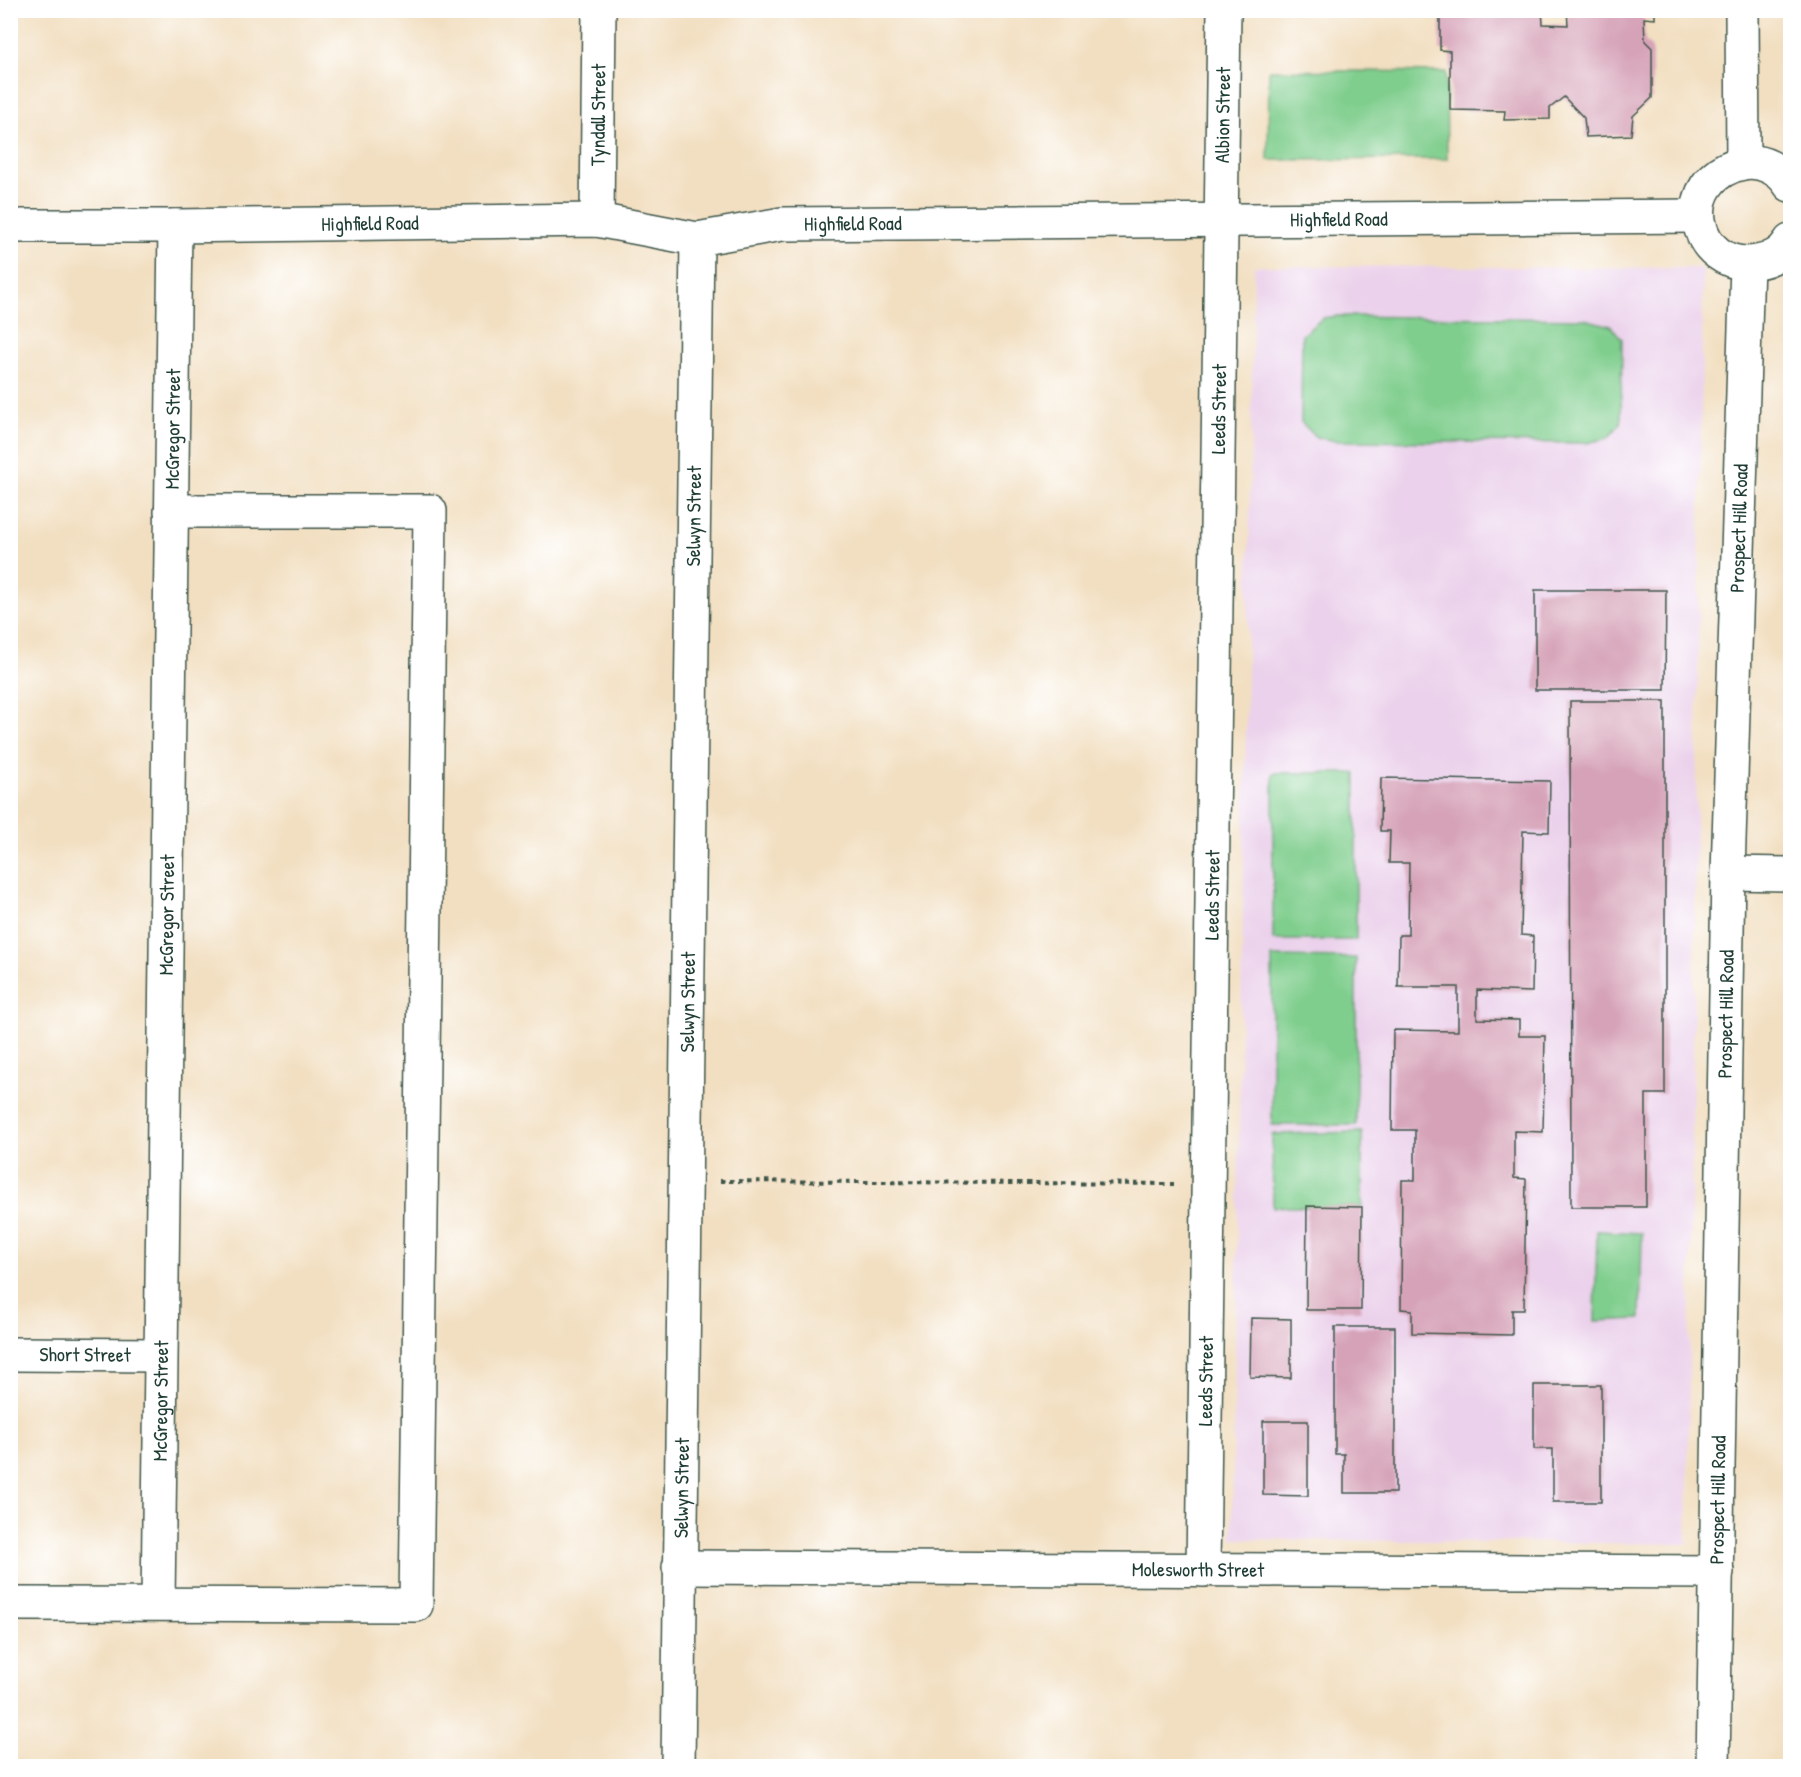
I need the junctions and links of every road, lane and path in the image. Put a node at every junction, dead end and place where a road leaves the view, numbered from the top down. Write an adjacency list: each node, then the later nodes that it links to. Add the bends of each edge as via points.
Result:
1 (599, 10): 7 (street, Tyndall Street)
2 (1224, 10): 8 (street, Albion Street)
3 (1742, 10): 4 (street)
4 (1743, 163): 5 (street, via 1768,165); 6 (street, via 1728,166 1713,176 1700,195)
5 (1791, 185)
6 (1698, 216): 8 (street, Highfield Road); 13 (street, via 1701,231 1714,251)
7 (597, 220): 10 (street, Highfield Road); 11 (street, Highfield Road)
8 (1222, 220): 11 (street, Highfield Road, via 782,224); 18 (street, Leeds Street)
9 (10, 226): 10 (street, Highfield Road)
10 (175, 226): 14 (street, McGregor Street)
11 (698, 239): 17 (street, Selwyn Street)
12 (1791, 241): 13 (street, via 1766,261)
13 (1747, 264): 15 (street, Prospect Hill Road)
14 (171, 511): 20 (street, McGregor Street); 24 (street, via 430,511 416,1605)
15 (1728, 873): 16 (street); 23 (street, Prospect Hill Road)
16 (1791, 874)
17 (684, 1180): 18 (path); 21 (street, Selwyn Street)
18 (1208, 1185): 22 (street, Leeds Street)
19 (10, 1354): 20 (street, Short Street)
20 (160, 1355): 24 (street, McGregor Street)
21 (680, 1567): 22 (street, Molesworth Street); 26 (street, Selwyn Street)
22 (1203, 1570): 23 (street, Molesworth Street)
23 (1717, 1572): 27 (street, Prospect Hill Road)
24 (158, 1603): 25 (street)
25 (10, 1604)
26 (678, 1767)
27 (1713, 1767)

